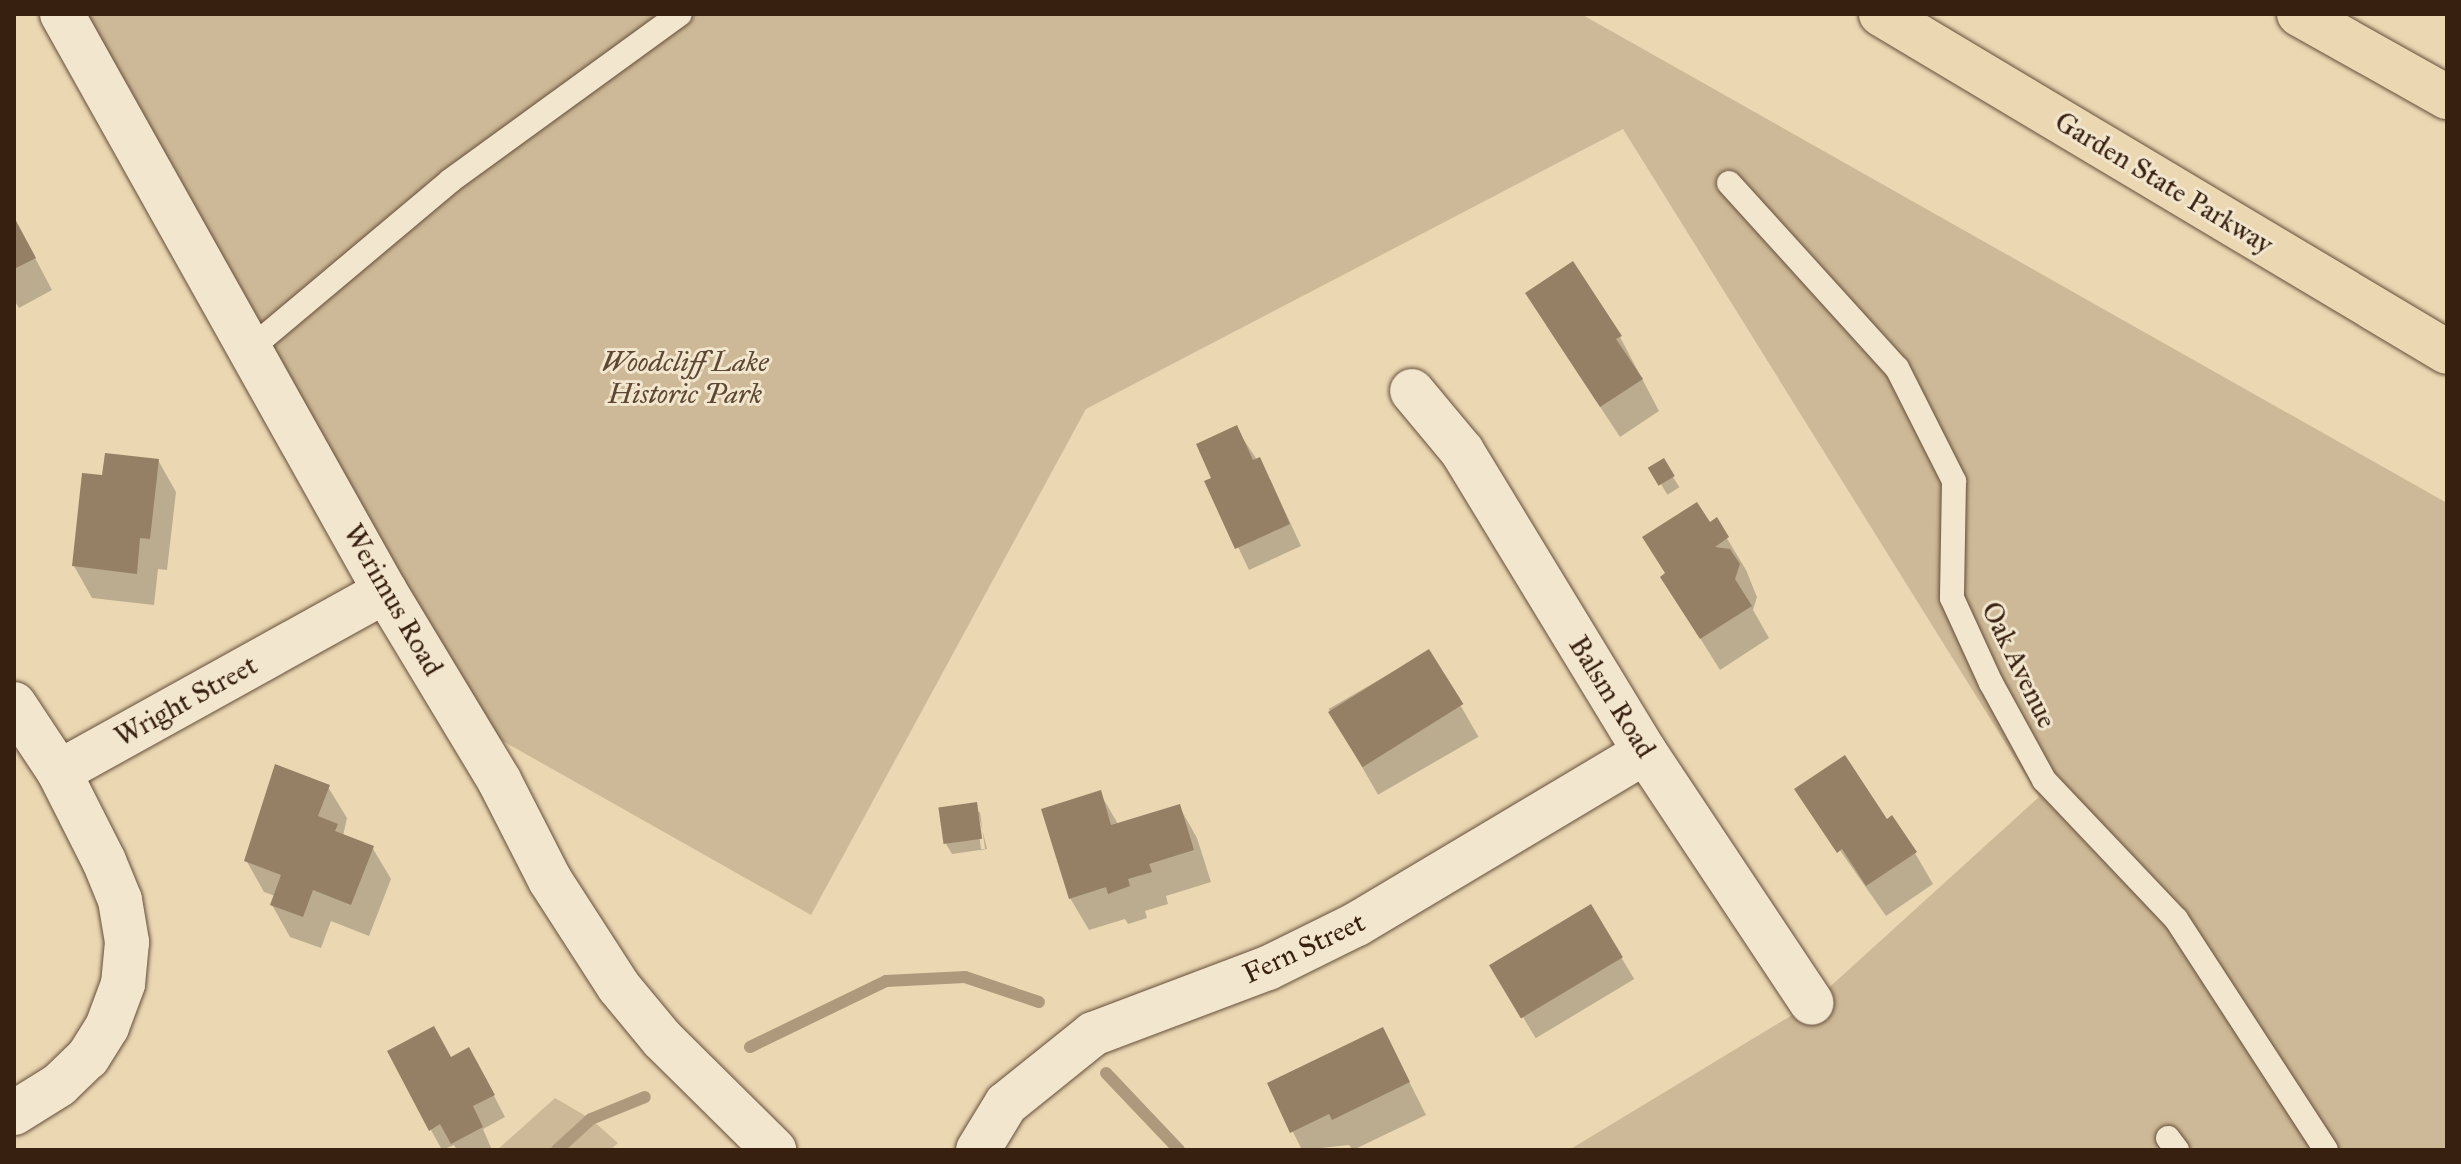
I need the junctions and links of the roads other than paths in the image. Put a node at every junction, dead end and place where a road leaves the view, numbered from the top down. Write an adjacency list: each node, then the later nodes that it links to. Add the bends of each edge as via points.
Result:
1 (62, 14): 7 (street, Werimus Road)
2 (680, 14): 7 (lane, via 428,198)
3 (1881, 14): 8 (highway, Garden State Parkway)
4 (2299, 14): 5 (highway)
5 (2447, 97)
6 (1729, 183): 18 (lane, Oak Avenue, via 1897,368 1954,481 1952,598 2044,780 2176,919)
7 (250, 349): 10 (street, Werimus Road)
8 (2447, 352)
9 (1412, 391): 12 (street, Balsm Road, via 1462,451)
10 (385, 591): 13 (street, Wright Street); 16 (street, Werimus Road, via 499,780 550,880 619,987 662,1039)
11 (14, 704): 13 (street)
12 (1645, 752): 14 (street, Balsm Road); 17 (street, Fern Street, via 1357,924 1268,968 1093,1034 1006,1104)
13 (59, 772): 15 (street, via 120,900 127,942 123,984 107,1027 88,1057 59,1085)
14 (1812, 1003)
15 (14, 1113)
16 (774, 1150)
17 (978, 1150)
18 (2326, 1150)

